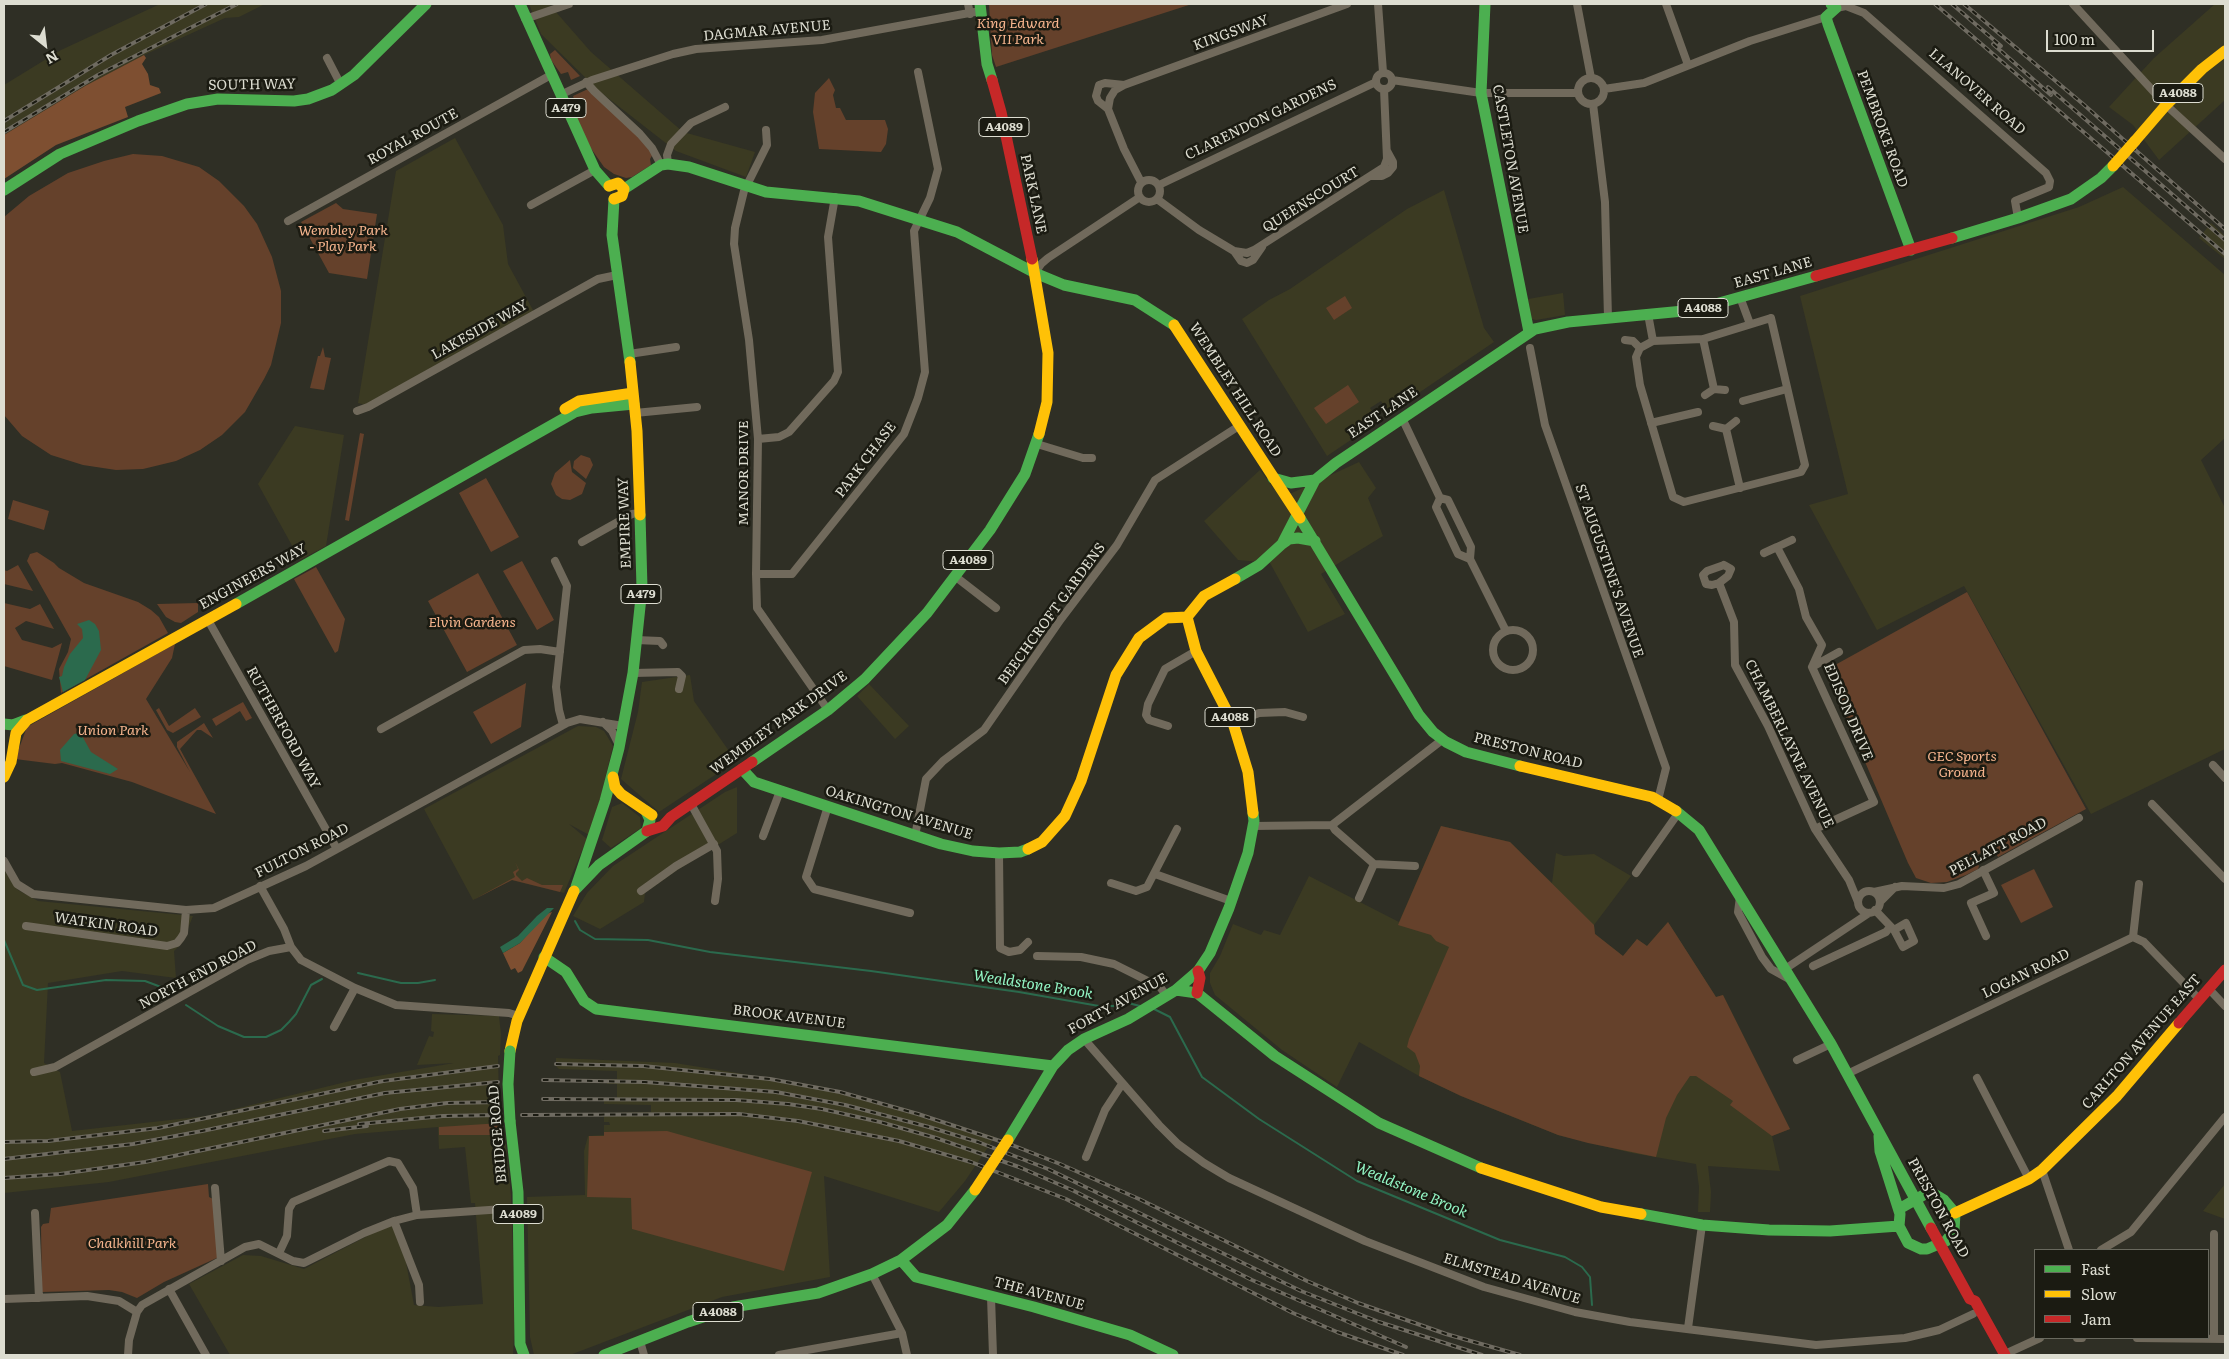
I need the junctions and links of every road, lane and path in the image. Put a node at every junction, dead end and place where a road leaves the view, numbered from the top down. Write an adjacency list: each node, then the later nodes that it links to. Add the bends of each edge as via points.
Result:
1 (426, 4): 25 (street, SOUTH WAY)
2 (520, 4): 14 (street, A479)
3 (569, 4): 14 (street)
4 (968, 4): 12 (street, PARK LANE)
5 (1347, 4): 26 (street, KINGSWAY)
6 (1485, 4): 30 (street, CASTLETON AVENUE)
7 (1577, 4): 21 (street)
8 (1666, 4): 17 (street)
9 (2074, 4): 33 (street)
10 (1381, 5): 19 (street)
11 (1833, 6): 13 (street); 51 (street, LLANOVER ROAD, via 1846,6 1864,13 2046,174 2049,187 2015,201)
12 (977, 10): 23 (street, DAGMAR AVENUE, via 822,40 673,54); 55 (street, PARK LANE / A4089)
13 (1826, 17): 17 (street); 54 (street, PEMBROKE ROAD)
14 (527, 22): 20 (street, EMPIRE WAY / A479)
15 (2225, 51): 33 (street, EAST LANE / A4088)
16 (327, 58): 25 (street)
17 (1688, 65): 28 (street, via 1644,83)
18 (918, 72): 52 (street, via 938,169)
19 (1383, 72): 22 (street); 24 (street, via 1377,76)
20 (551, 74): 31 (street, EMPIRE WAY / A479); 53 (street, ROYAL ROUTE)
21 (1590, 78): 28 (street, via 1599,81); 29 (street, via 1580,84)
22 (1392, 80): 27 (street); 30 (street)
23 (586, 82): 31 (street, DAGMAR AVENUE); 38 (street)
24 (1376, 82): 27 (street); 41 (street, CLARENDON GARDENS)
25 (341, 85): 45 (street, SOUTH WAY, via 308,99 218,99 171,110 60,154)
26 (1124, 85): 35 (street, via 1114,90); 35 (street, KINGSWAY, via 1099,85 1096,96)
27 (1384, 89): 49 (street, QUEENSCOURT, via 1386,164 1263,245 1247,263)
28 (1604, 89): 32 (street, via 1602,98)
29 (1578, 93): 30 (street); 32 (street, via 1584,102)
30 (1481, 94): 61 (street, CASTLETON AVENUE)
31 (560, 95): 39 (street, EMPIRE WAY / A479)
32 (1593, 104): 59 (street, via 1605,202)
33 (2166, 105): 37 (street); 51 (street, EAST LANE / A4088, bridge, via 2096,182 2071,198)
34 (725, 107): 38 (street, via 691,123 671,144)
35 (1108, 109): 40 (street, KINGSWAY)
36 (766, 130): 43 (street, MANOR DRIVE, via 767,145)
37 (2225, 159)
38 (665, 165): 43 (street, WEMBLEY HILL ROAD, via 689,167); 44 (street)
39 (595, 170): 42 (street, EMPIRE WAY / A479); 50 (street)
40 (1141, 182): 41 (street, via 1153,180); 46 (street, via 1138,189)
41 (1159, 185): 49 (street)
42 (609, 186): 44 (street, via 618,183); 48 (street, EMPIRE WAY / A479, via 608,193)
43 (746, 186): 47 (street, WEMBLEY HILL ROAD, via 766,192); 84 (street, MANOR DRIVE, via 734,244 749,340)
44 (624, 189): 48 (street, via 622,196)
45 (4, 190)
46 (1140, 197): 49 (street, via 1149,202); 55 (street, via 1048,258)
47 (835, 198): 52 (street, WEMBLEY HILL ROAD, via 859,201); 84 (street, via 828,236 838,372 789,432 780,437)
48 (614, 199): 56 (street, EMPIRE WAY / A479, via 612,235)
49 (1157, 199)
50 (531, 204)
51 (2018, 218): 54 (street, EAST LANE / A4088)
52 (920, 220): 55 (street, WEMBLEY HILL ROAD, via 974,240); 101 (street, PARK CHASE, via 914,231 925,372 904,434 792,574)
53 (288, 221)
54 (1911, 250): 57 (street, EAST LANE / A4088)
55 (1035, 273): 81 (street, WEMBLEY HILL ROAD, via 1064,285 1135,300 1176,326); 85 (street, WEMBLEY PARK DRIVE / A4089, via 1049,378)
56 (617, 274): 68 (street, EMPIRE WAY / A479); 76 (street, LAKESIDE WAY, via 598,279)
57 (1740, 298): 58 (street, EAST LANE / A4088, via 1694,310); 60 (street)
58 (1648, 314): 59 (street, EAST LANE / A4088); 64 (street)
59 (1608, 318): 61 (street, EAST LANE / A4088, via 1548,325)
60 (1750, 324): 62 (street); 70 (street, via 1771,318)
61 (1529, 332): 78 (street, EAST LANE / A4088)
62 (1704, 339): 64 (street); 69 (street)
63 (1624, 340): 67 (street, via 1633,341)
64 (1653, 341): 67 (street)
65 (676, 347): 68 (street)
66 (1530, 348): 137 (street, ST AUGUSTINE'S AVENUE, via 1545,425 1666,768)
67 (1640, 348): 80 (street, via 1636,357 1640,385)
68 (629, 354): 74 (street, EMPIRE WAY / A479)
69 (1714, 388): 71 (street); 72 (street)
70 (1787, 389): 73 (street); 89 (street, via 1805,465 1801,472)
71 (1725, 390)
72 (1705, 395)
73 (1744, 401)
74 (634, 404): 75 (street); 91 (street, EMPIRE WAY / A479); 106 (street, ENGINEERS WAY, via 575,412)
75 (698, 407)
76 (357, 411)
77 (1698, 412): 80 (street)
78 (1402, 418): 88 (street, EAST LANE / A4088); 90 (street)
79 (1736, 422): 83 (street)
80 (1651, 423): 89 (street, via 1673,497 1684,502)
81 (1239, 426): 87 (street, WEMBLEY HILL ROAD); 152 (street, BEECHCROFT GARDENS, via 1155,480 1117,545 1060,619 984,730 926,778)
82 (1713, 426): 83 (street)
83 (1726, 429): 89 (street)
84 (758, 439): 101 (street, MANOR DRIVE)
85 (1037, 444): 86 (street); 102 (street, WEMBLEY PARK DRIVE / A4089, via 1010,500)
86 (1092, 458)
87 (1273, 478): 88 (street, via 1291,484); 92 (street, WEMBLEY HILL ROAD)
88 (1314, 480): 92 (street, EAST LANE / A4088)
89 (1740, 488)
90 (1440, 498): 99 (street, via 1448,500 1471,547); 99 (street, via 1436,507 1458,554)
91 (640, 513): 95 (street, via 632,514); 108 (street, EMPIRE WAY / A479, via 642,588)
92 (1296, 513): 94 (street, PRESTON ROAD); 96 (street, A4088)
93 (1792, 540): 97 (street)
94 (1315, 541): 96 (street, via 1298,538); 127 (street, PRESTON ROAD, via 1419,715)
95 (582, 542)
96 (1282, 544): 105 (street, A4088, via 1259,565 1204,596)
97 (1777, 547): 98 (street); 113 (street, EDISON DRIVE, via 1822,645)
98 (1764, 553)
99 (1470, 559): 107 (street)
100 (555, 561): 111 (street, via 567,586)
101 (756, 574): 116 (street, MANOR DRIVE, via 757,608)
102 (956, 577): 104 (street); 116 (street, WEMBLEY PARK DRIVE / A4089, via 896,647)
103 (1719, 583): 149 (street, CHAMBERLAYNE AVENUE, via 1734,622 1735,665 1768,726)
104 (996, 608)
105 (1187, 618): 110 (street, FORTY AVENUE / A4088); 157 (street, OAKINGTON AVENUE, via 1166,618 1139,638 1116,675 1066,816 1042,842 1020,852)
106 (208, 620): 118 (street, ENGINEERS WAY); 155 (street, RUTHERFORD WAY)
107 (1506, 631): 107 (street, via 1520,631 1531,642 1532,657 1518,669 1502,667 1495,659 1494,644 1497,637)
108 (636, 640): 109 (street, via 660,641); 114 (street, EMPIRE WAY / A479)
109 (663, 645)
110 (1196, 651): 120 (street, FORTY AVENUE / A4088); 124 (street, via 1165,669 1148,704 1146,715 1149,720)
111 (560, 652): 122 (street, via 556,687); 125 (street, via 524,650)
112 (1839, 652): 113 (street)
113 (1812, 667): 149 (street, EDISON DRIVE, via 1874,802)
114 (633, 673): 115 (street, via 678,672 682,676); 123 (street, EMPIRE WAY / A479)
115 (679, 689)
116 (828, 710): 131 (street, WEMBLEY PARK DRIVE / A4089)
117 (1303, 717): 120 (street, via 1285,712 1259,713)
118 (27, 720): 121 (street, via 13,725); 128 (street, via 19,728)
119 (603, 722): 122 (street, FULTON ROAD, via 580,719); 123 (street, FULTON ROAD); 129 (street)
120 (1233, 723): 147 (street, FORTY AVENUE / A4088, via 1248,772)
121 (4, 724)
122 (563, 725): 155 (street, FULTON ROAD)
123 (623, 726): 129 (street, EMPIRE WAY / A479)
124 (1168, 726)
125 (381, 729)
126 (4, 730): 128 (street)
127 (1442, 740): 137 (street, PRESTON ROAD, via 1482,757); 146 (street)
128 (14, 744): 132 (street)
129 (620, 748): 133 (street, EMPIRE WAY / A479)
130 (2212, 765): 134 (street)
131 (742, 769): 135 (street, OAKINGTON AVENUE, via 754,782); 139 (street, WEMBLEY PARK DRIVE / A4089)
132 (4, 777)
133 (612, 777): 136 (street, via 615,787); 138 (street, EMPIRE WAY / A479)
134 (2225, 778)
135 (780, 792): 141 (street, OAKINGTON AVENUE); 151 (street)
136 (625, 797): 138 (street, via 615,796); 142 (street)
137 (1658, 800): 143 (street, PRESTON ROAD)
138 (605, 801): 153 (street, EMPIRE WAY / A4089)
139 (691, 804): 144 (street, WEMBLEY PARK DRIVE / A4089); 154 (street)
140 (2152, 804): 164 (street)
141 (828, 806): 152 (street, OAKINGTON AVENUE); 181 (street, via 806,877 814,889)
142 (646, 811): 144 (street, via 657,818); 150 (street, via 650,820)
143 (1679, 812): 162 (street); 173 (street, PRESTON ROAD, via 1698,830)
144 (671, 817): 150 (street, WEMBLEY PARK DRIVE / A4089, via 663,826)
145 (2079, 818): 161 (street, PELLATT ROAD)
146 (1332, 825): 147 (street); 159 (street)
147 (1253, 826): 176 (street, FORTY AVENUE / A4088, via 1248,853)
148 (1177, 829): 163 (street)
149 (1816, 829): 165 (street, CHAMBERLAYNE AVENUE)
150 (647, 831): 156 (street, WEMBLEY PARK DRIVE / A4089)
151 (763, 836)
152 (915, 836): 157 (street, OAKINGTON AVENUE, via 973,852)
153 (591, 841): 156 (street, via 603,855); 170 (street, EMPIRE WAY / A4089)
154 (714, 844): 172 (street); 175 (street, via 718,857)
155 (337, 849): 168 (street, FULTON ROAD)
156 (614, 854): 170 (street, WEMBLEY PARK DRIVE / A4089)
157 (999, 854): 186 (street, via 1000,948 1009,952 1020,950)
158 (4, 860): 179 (street, FULTON ROAD, via 17,884 33,894)
159 (1374, 864): 160 (street); 174 (street)
160 (1415, 866)
161 (1983, 870): 169 (street, PELLATT ROAD, via 1960,884 1944,888); 184 (street, via 1994,892 1971,903)
162 (1636, 873)
163 (1155, 874): 166 (street, via 1147,887 1136,891); 176 (street)
164 (2225, 878)
165 (1849, 880): 171 (street, CHAMBERLAYNE AVENUE); 178 (street, CHAMBERLAYNE AVENUE)
166 (1111, 883)
167 (2139, 884): 185 (street)
168 (260, 886): 179 (street, FULTON ROAD, via 220,907); 187 (street)
169 (1895, 887): 171 (street, PELLATT ROAD); 177 (street)
170 (576, 888): 189 (street, WEMBLEY PARK DRIVE / A4089)
171 (1870, 891): 177 (street, via 1879,896); 178 (street, via 1860,894)
172 (641, 892)
173 (1741, 896): 191 (street, PRESTON ROAD); 194 (street, PRESTON ROAD, via 1738,912 1762,957 1771,969)
174 (1359, 898)
175 (715, 901)
176 (1231, 901): 193 (street, FORTY AVENUE / A4088, via 1210,953)
177 (1880, 902): 180 (street)
178 (1858, 904): 180 (street, via 1863,911); 182 (street)
179 (186, 910): 183 (street, WATKIN ROAD, via 182,938 167,946)
180 (1872, 912): 182 (street); 190 (street, via 1892,928)
181 (910, 913)
182 (1853, 923): 191 (street)
183 (26, 926)
184 (1986, 936)
185 (2133, 937): 199 (street, via 2144,942); 208 (street, LOGAN ROAD)
186 (1028, 942)
187 (292, 947): 195 (street, via 302,960); 207 (street, NORTH END ROAD, via 246,960 56,1067)
188 (1037, 956): 197 (street, via 1081,957 1114,964)
189 (544, 957): 201 (street, BRIDGE ROAD / A4089); 206 (street, BROOK AVENUE, via 566,972 584,1001 596,1009)
190 (1813, 966)
191 (1785, 970): 194 (street, PRESTON ROAD)
192 (2225, 970): 196 (street, CARLTON AVENUE EAST)
193 (1198, 971): 197 (street, FORTY AVENUE / A4088); 198 (street)
194 (1792, 981): 204 (street, PRESTON ROAD)
195 (356, 988): 201 (street, via 396,1005); 202 (street)
196 (2209, 989): 199 (street, CARLTON AVENUE EAST); 200 (street)
197 (1172, 993): 198 (street); 203 (street, FORTY AVENUE / A4088, via 1143,1011)
198 (1197, 993): 224 (street, via 1275,1056 1379,1123 1421,1143 1477,1167 1602,1207)
199 (2200, 1000): 214 (street, CARLTON AVENUE EAST, via 2118,1096)
200 (2225, 1006)
201 (516, 1017): 218 (street, BRIDGE ROAD / A4089, bridge, via 508,1084)
202 (334, 1027)
203 (1084, 1039): 206 (street, FORTY AVENUE / A4088); 210 (street, ELMSTEAD AVENUE)
204 (1831, 1044): 205 (street); 208 (street, PRESTON ROAD)
205 (1798, 1060)
206 (1053, 1066): 231 (street, FORTY AVENUE / A4088, bridge, via 975,1190 948,1225)
207 (34, 1072)
208 (1847, 1074): 212 (street, PRESTON ROAD)
209 (1977, 1078): 215 (street)
210 (1122, 1084): 213 (street, via 1105,1110); 242 (street, ELMSTEAD AVENUE, via 1178,1144 1204,1163 1398,1255 1484,1287 1575,1312)
211 (2225, 1118): 229 (street, via 2131,1232)
212 (1879, 1132): 217 (street, PRESTON ROAD); 219 (street, PRESTON ROAD, via 1880,1151)
213 (1086, 1157)
214 (2042, 1170): 215 (street, CARLTON AVENUE EAST); 228 (street)
215 (2029, 1179): 221 (street, CARLTON AVENUE EAST)
216 (215, 1188): 232 (street)
217 (1915, 1199): 219 (street); 221 (street, via 1927,1193 1934,1194); 227 (street, PRESTON ROAD)
218 (518, 1208): 222 (street); 249 (street, BRIDGE ROAD / A4089)
219 (1898, 1209): 225 (street)
220 (35, 1213): 236 (street)
221 (1955, 1213): 227 (street, via 1954,1232)
222 (417, 1215): 223 (street); 230 (street, via 413,1188 398,1163 389,1161 293,1202 288,1209 287,1236)
223 (394, 1221): 230 (street, via 304,1263); 239 (street, via 419,1285)
224 (1702, 1225): 225 (street, via 1830,1231); 242 (street)
225 (1899, 1226): 227 (street, via 1908,1242 1917,1247 1927,1250)
226 (2214, 1234): 245 (street)
227 (1940, 1244): 238 (street, PRESTON ROAD)
228 (2069, 1249)
229 (2104, 1249)
230 (279, 1253): 232 (street, via 259,1244 245,1247)
231 (902, 1260): 233 (street, FORTY AVENUE / A4088); 235 (street, THE AVENUE, via 916,1277)
232 (221, 1261): 234 (street)
233 (872, 1274): 243 (street); 248 (street, FORTY AVENUE / A4088, via 818,1293 733,1307)
234 (170, 1289): 240 (street, via 142,1305); 251 (street)
235 (991, 1297): 256 (street); 257 (street, THE AVENUE, via 1130,1335)
236 (39, 1298): 237 (street); 240 (street, via 87,1296 119,1301)
237 (4, 1299)
238 (1970, 1299): 241 (street, PRESTON ROAD, via 1968,1305); 258 (street, PRESTON ROAD, via 1975,1301)
239 (420, 1302)
240 (137, 1312): 250 (street)
241 (1973, 1314): 242 (street, ELMSTEAD AVENUE, via 1939,1330 1913,1336 1835,1344 1786,1342); 258 (street, PRESTON ROAD)
242 (1688, 1328)
243 (902, 1333): 254 (street); 255 (street)
244 (2209, 1338): 245 (street)
245 (2214, 1338): 247 (street)
246 (2038, 1339): 258 (street)
247 (2225, 1339)
248 (640, 1341): 252 (street, FORTY AVENUE / A4088); 253 (street)
249 (522, 1353)
250 (128, 1355)
251 (206, 1355)
252 (604, 1355)
253 (644, 1355)
254 (780, 1355)
255 (907, 1355)
256 (993, 1355)
257 (1173, 1355)
258 (2002, 1355)

